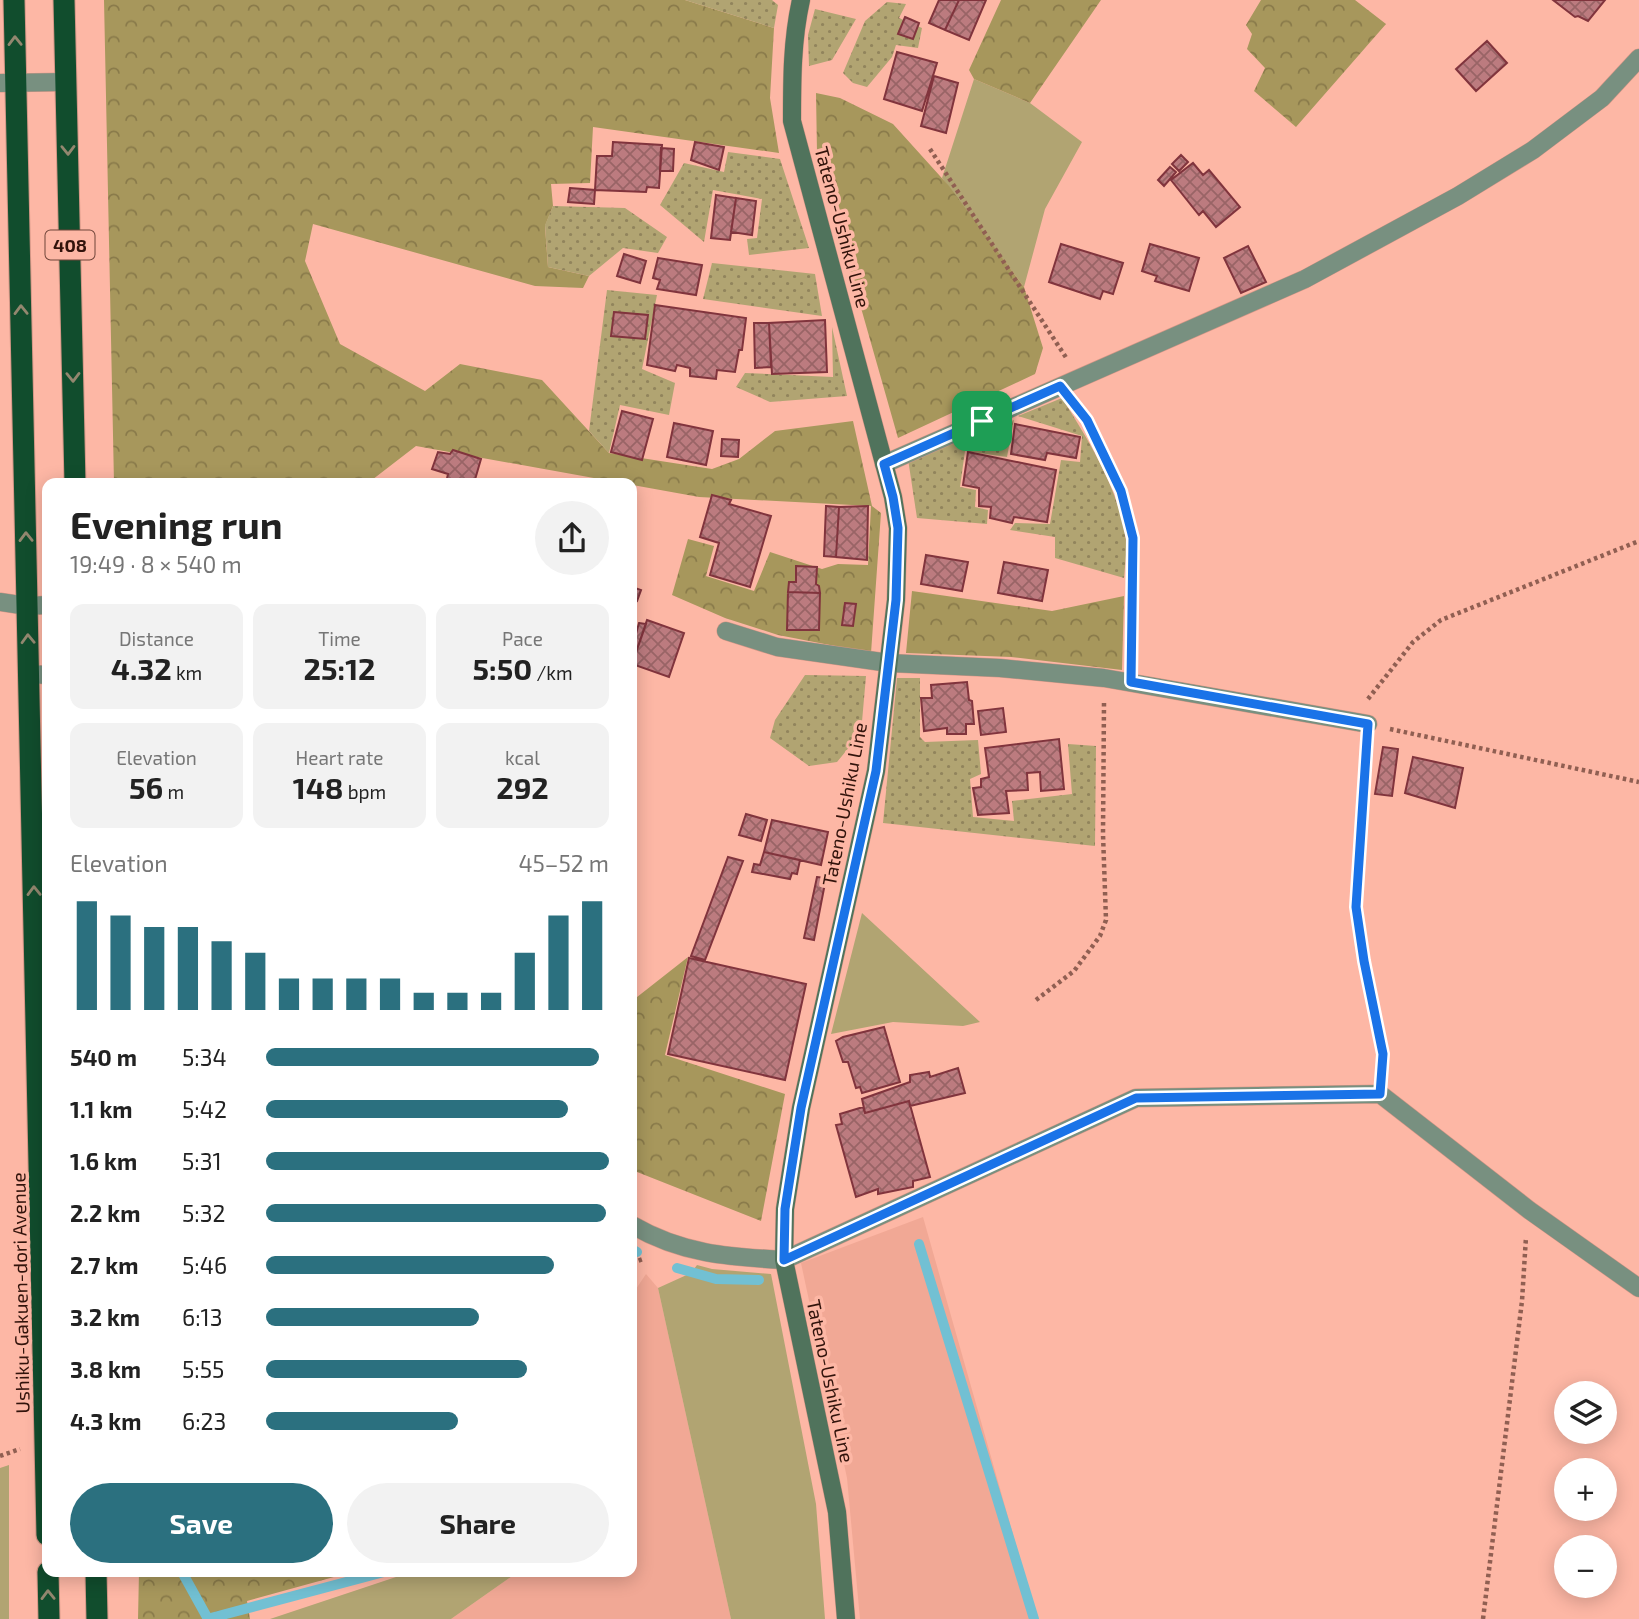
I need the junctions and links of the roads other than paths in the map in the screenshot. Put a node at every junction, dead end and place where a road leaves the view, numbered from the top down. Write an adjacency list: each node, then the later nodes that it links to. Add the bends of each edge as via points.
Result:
1 (14, 0): 6 (highway, Ushiku-Gakuen-dori Avenue / 408, one-way to 1)
2 (64, 0): 5 (highway, 408)
3 (801, 0): 7 (main road, Tateno-Ushiku Line, via 791,70 792,121)
4 (1639, 58): 7 (street, via 1602,98 1532,150 1305,279)
5 (66, 82): 6 (street); 8 (highway, 408, one-way to 8)
6 (8, 83): 10 (highway, Ushiku-Gakuen-dori Avenue / 408, one-way to 6)
7 (884, 464): 12 (main road, Tateno-Ushiku Line, via 898,528)
8 (75, 478)
9 (0, 602): 10 (street)
10 (37, 605): 13 (highway, Ushiku-Gakuen-dori Avenue / 408, one-way to 10)
11 (726, 631): 12 (street, via 776,648)
12 (889, 663): 14 (street, via 1104,678); 17 (main road, Tateno-Ushiku Line, via 876,771 801,1108 785,1209)
13 (38, 675): 15 (highway, Ushiku-Gakuen-dori Avenue / 408, one-way to 13)
14 (1362, 723)
15 (42, 1057)
16 (637, 1228): 17 (street, via 696,1251)
17 (784, 1260): 18 (street, via 1136,1098 1380,1094 1529,1210); 23 (main road, Tateno-Ushiku Line, via 837,1512)
18 (1639, 1288)
19 (48, 1577): 21 (highway, one-way to 19)
20 (96, 1577): 22 (highway)
21 (49, 1619)
22 (97, 1619)
23 (846, 1619)

